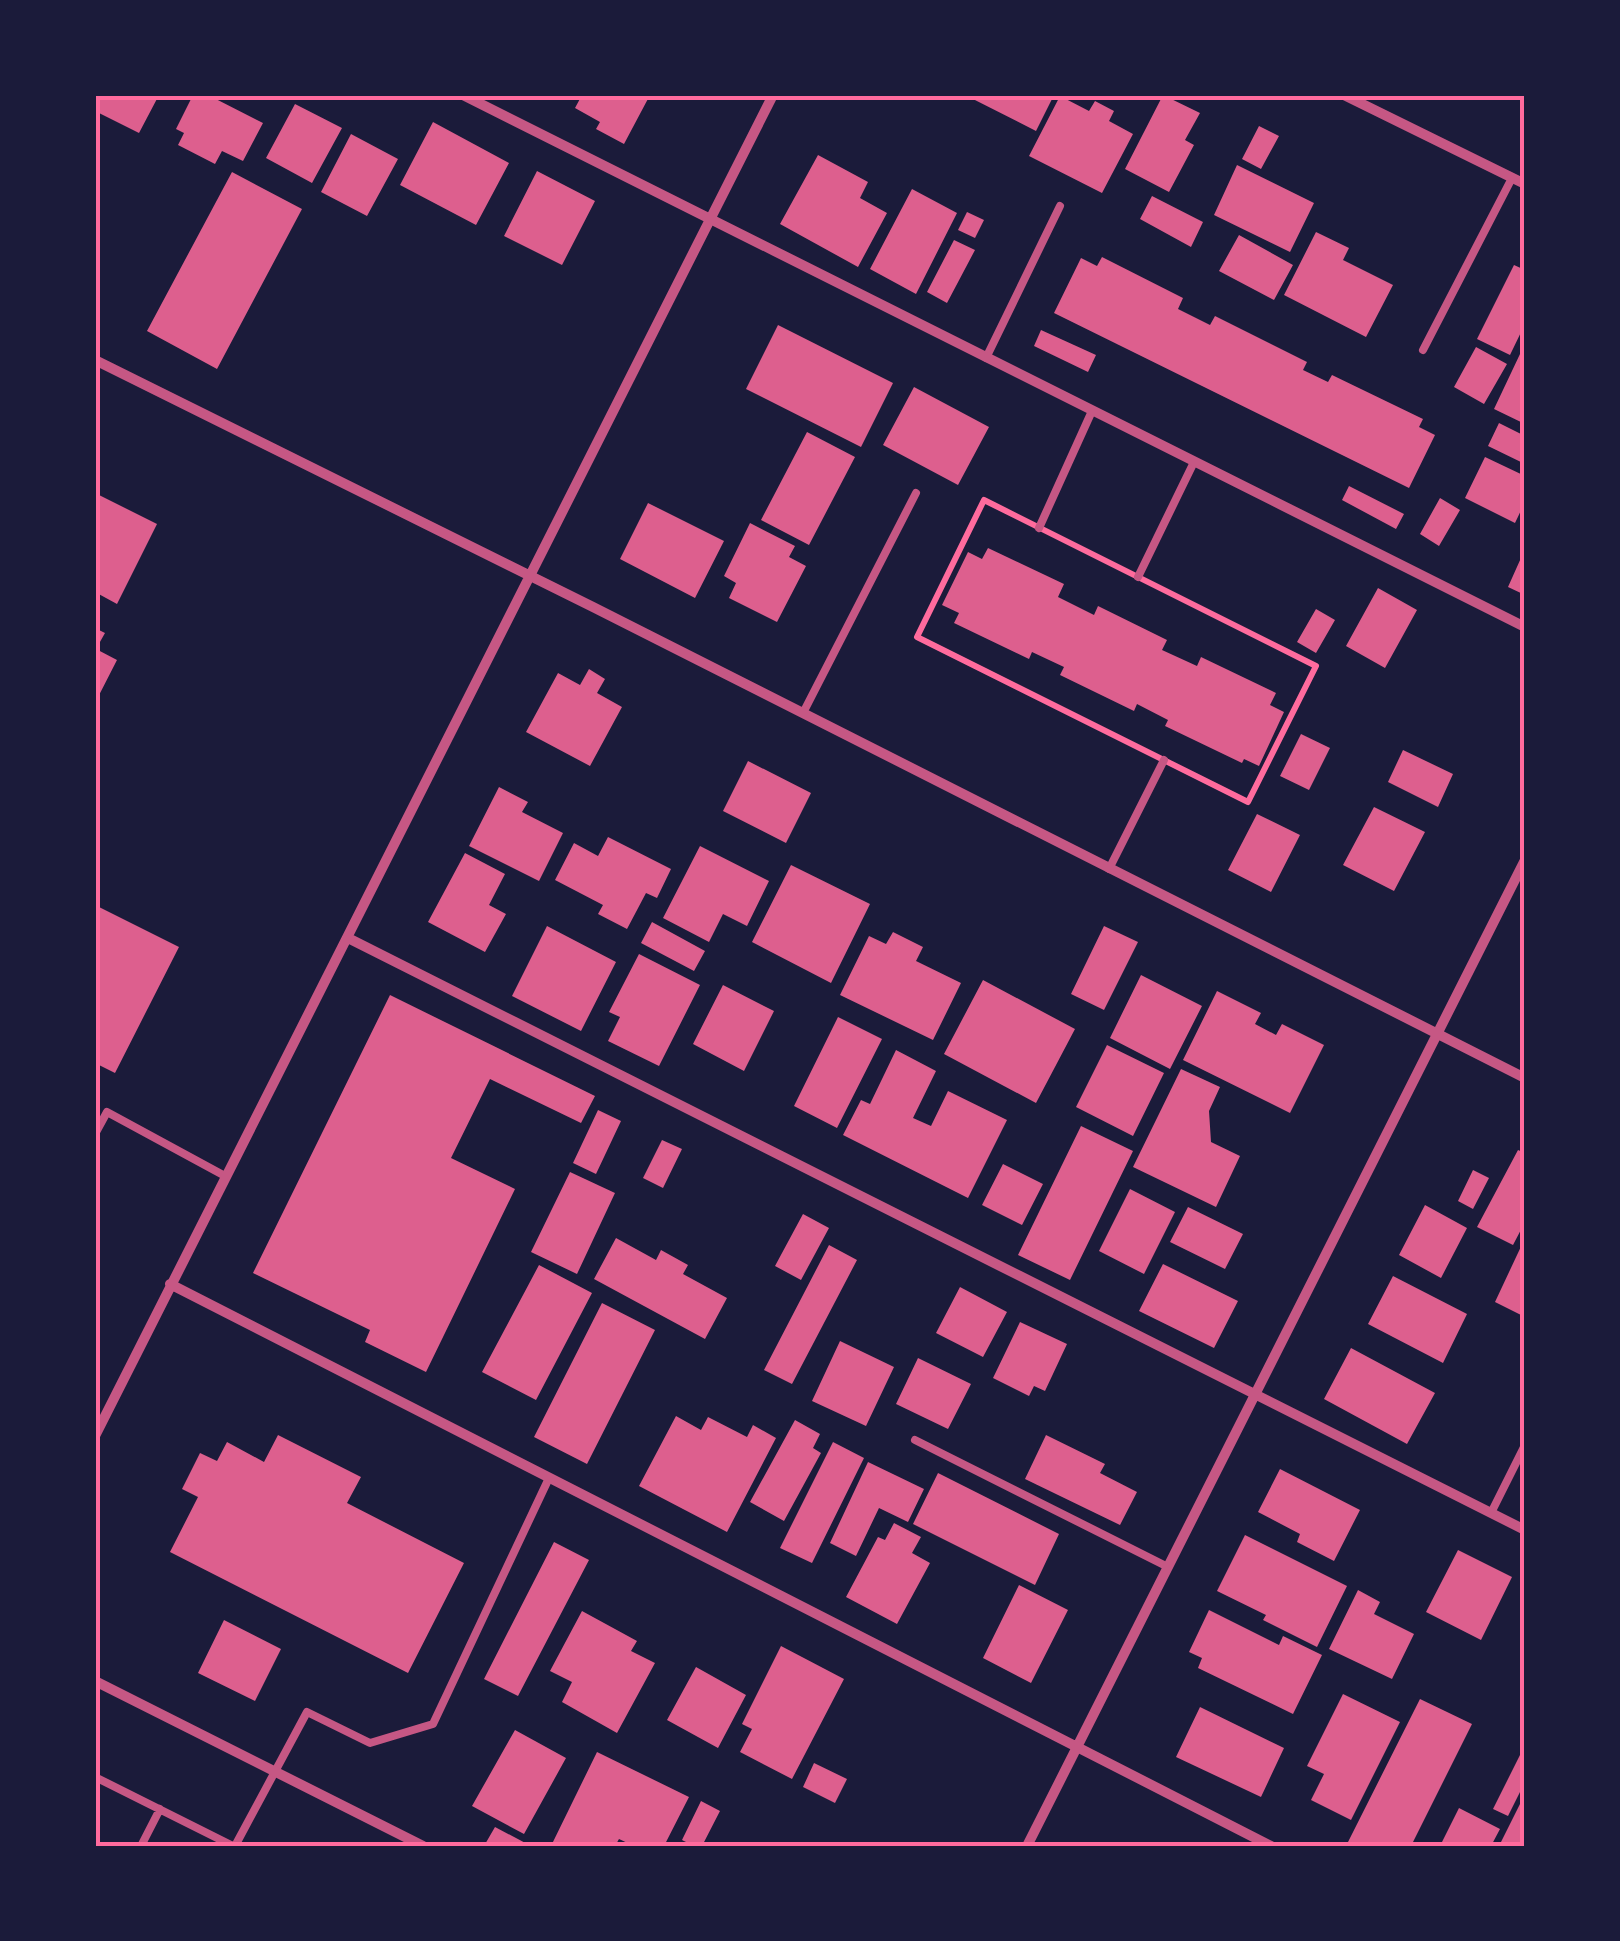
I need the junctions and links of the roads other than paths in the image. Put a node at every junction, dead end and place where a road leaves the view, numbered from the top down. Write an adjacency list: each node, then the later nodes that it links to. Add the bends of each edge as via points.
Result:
1 (463, 95): 7 (street)
2 (773, 95): 7 (street)
3 (1344, 95): 4 (street)
4 (1512, 178): 5 (street); 8 (lane)
5 (1525, 184)
6 (1060, 206): 9 (lane)
7 (710, 220): 9 (street); 15 (street)
8 (1423, 350)
9 (986, 358): 11 (street)
10 (95, 360): 15 (street)
11 (1092, 411): 12 (street); 14 (lane)
12 (1194, 462): 16 (lane); 17 (street)
13 (916, 493): 18 (lane)
14 (1039, 528)
15 (531, 576): 18 (street); 22 (street)
16 (1138, 578)
17 (1525, 627)
18 (803, 713): 21 (street)
19 (1164, 760): 21 (lane)
20 (1525, 860): 23 (street)
21 (1109, 869): 23 (street)
22 (348, 938): 28 (street); 30 (street)
23 (1438, 1034): 24 (street); 30 (street)
24 (1525, 1078)
25 (95, 1106): 26 (lane)
26 (107, 1112): 27 (lane); 28 (lane)
27 (95, 1134)
28 (225, 1176): 29 (street)
29 (170, 1284): 31 (street); 34 (street)
30 (1256, 1394): 35 (street); 37 (street)
31 (95, 1436)
32 (915, 1440): 37 (lane)
33 (1525, 1445): 35 (lane)
34 (549, 1478): 39 (street); 40 (lane, via 433,1724 370,1742 306,1712)
35 (1491, 1513): 36 (street)
36 (1525, 1530)
37 (1168, 1567): 39 (street)
38 (95, 1681): 40 (street)
39 (1074, 1748): 46 (street); 47 (street)
40 (273, 1771): 44 (lane); 45 (street)
41 (95, 1776): 42 (lane)
42 (160, 1809): 43 (lane); 44 (lane)
43 (141, 1846)
44 (234, 1846)
45 (423, 1846)
46 (1026, 1846)
47 (1272, 1846)

